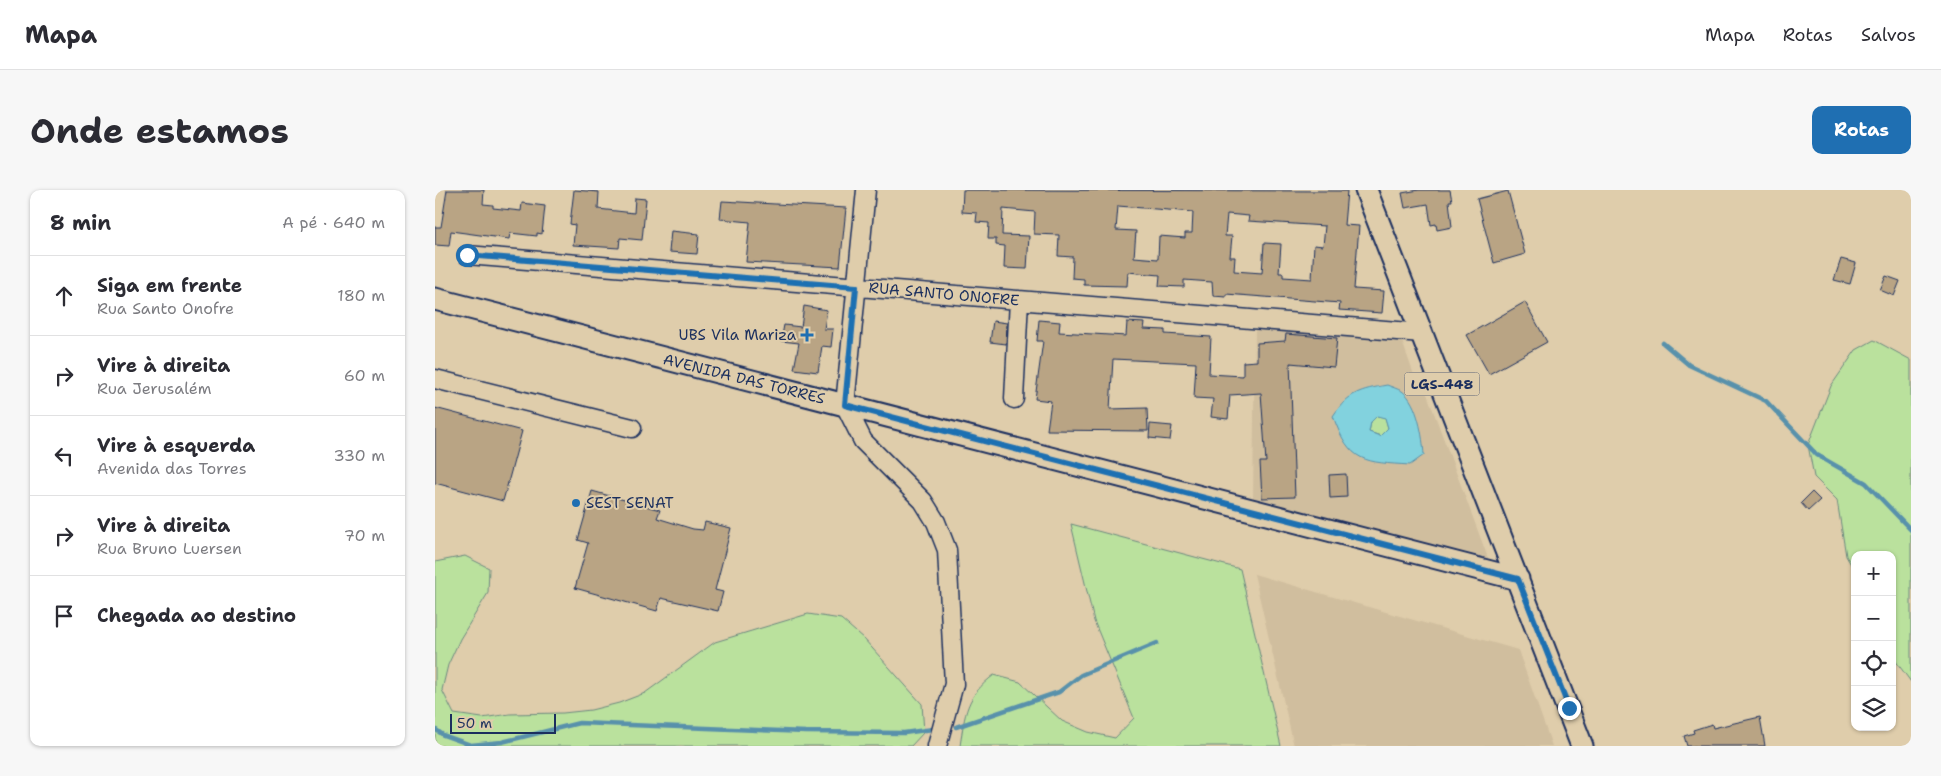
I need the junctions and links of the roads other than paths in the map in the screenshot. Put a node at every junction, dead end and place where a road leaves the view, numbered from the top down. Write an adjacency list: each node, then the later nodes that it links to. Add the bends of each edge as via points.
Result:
1 (866, 190): 4 (street)
2 (1367, 190): 7 (main road, LGS-448)
3 (467, 255): 4 (street, RUA SANTO ONOFRE)
4 (856, 287): 6 (street, RUA SANTO ONOFRE); 10 (street)
5 (435, 299): 10 (main road, AVENIDA DAS TORRES)
6 (1019, 300): 7 (street, RUA SANTO ONOFRE); 9 (street)
7 (1422, 333): 12 (main road, LGS-448)
8 (435, 378): 11 (street)
9 (1014, 399)
10 (845, 405): 12 (main road, AVENIDA DAS TORRES); 13 (street, via 863,440 923,501 947,550 954,684)
11 (632, 428)
12 (1518, 579): 14 (main road, LGS-448)
13 (937, 746)
14 (1582, 746)

